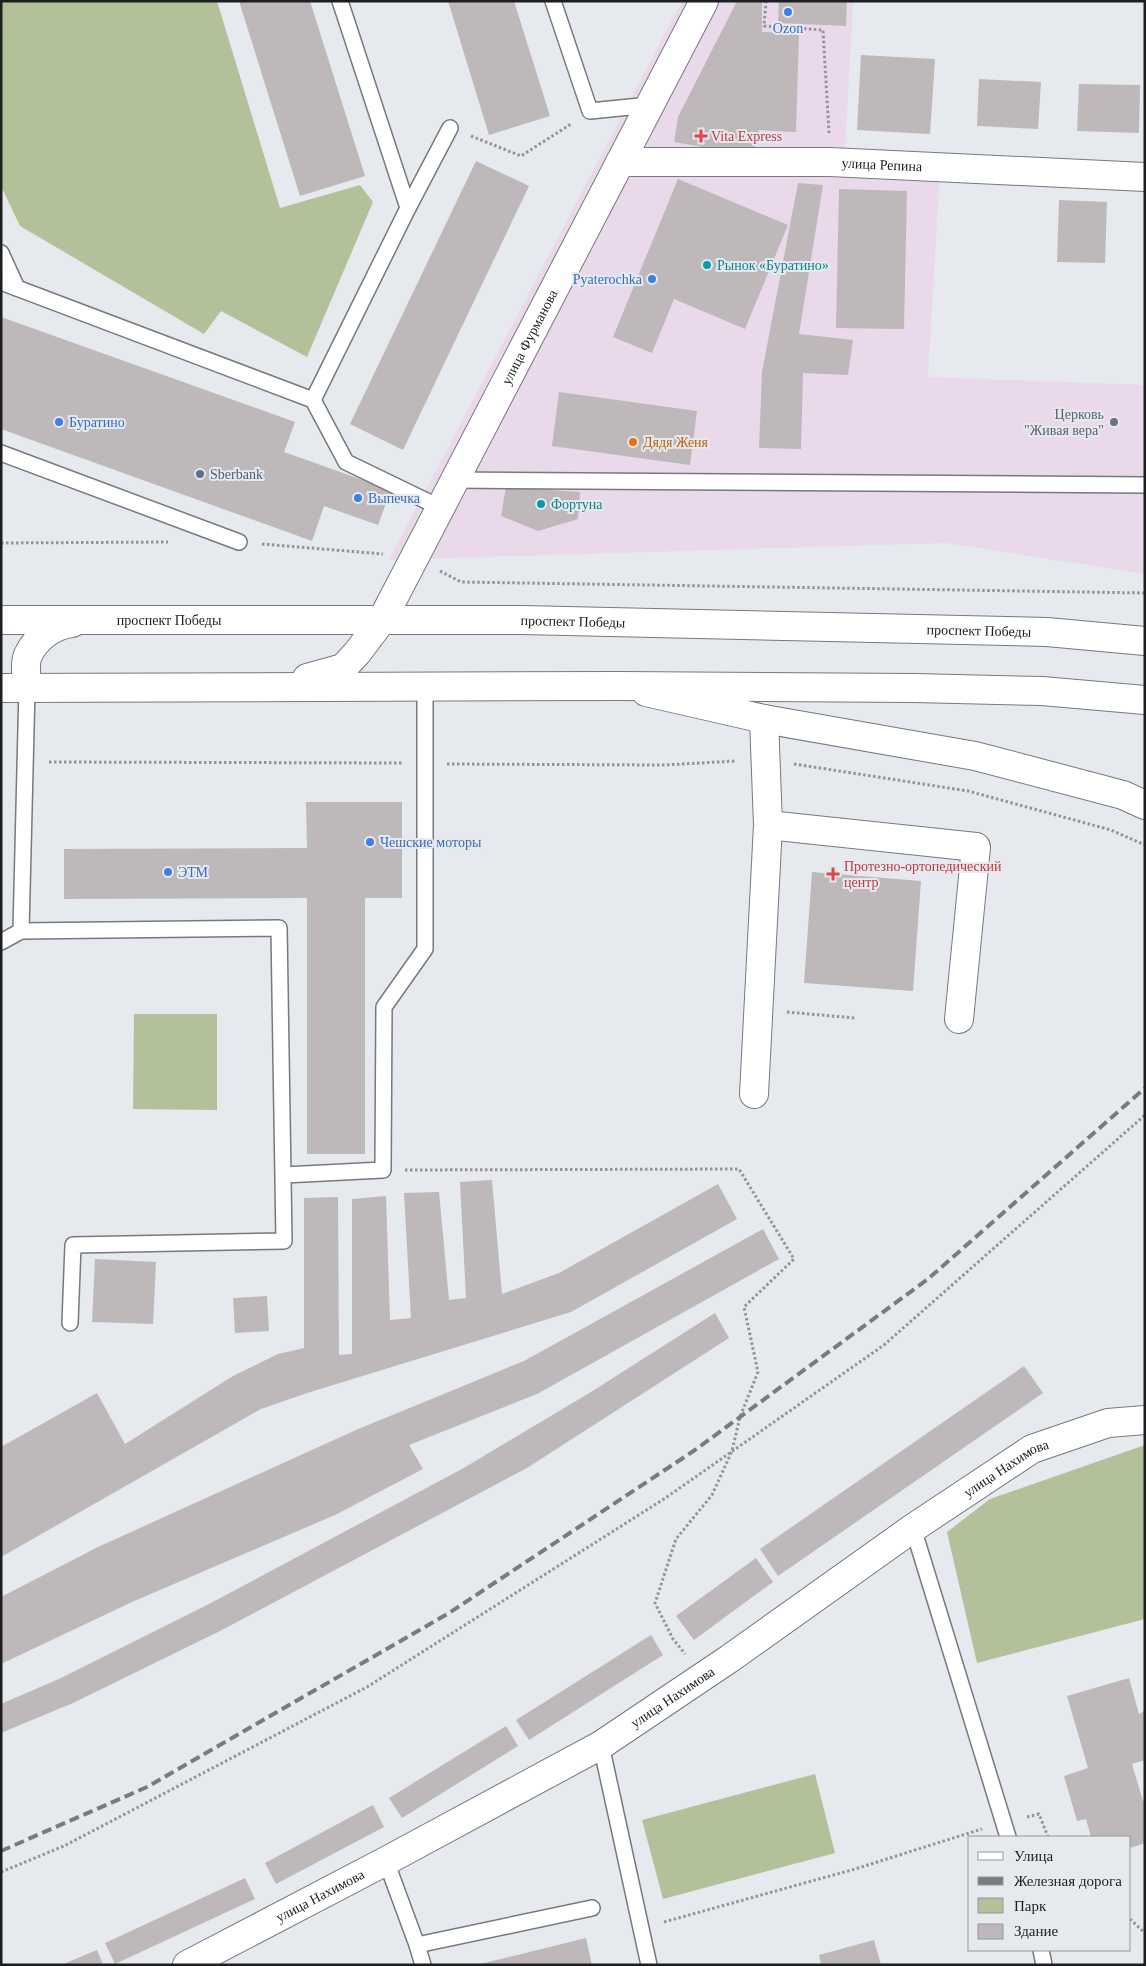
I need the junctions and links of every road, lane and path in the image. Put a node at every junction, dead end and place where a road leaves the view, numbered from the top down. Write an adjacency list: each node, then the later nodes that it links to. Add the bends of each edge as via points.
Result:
1 (340, 1): 11 (lane)
2 (553, 1): 6 (lane)
3 (704, 1): 5 (street, улица Фурманова)
4 (766, 1): 9 (path, via 764,26 823,30)
5 (650, 105): 6 (lane); 8 (street, улица Фурманова)
6 (590, 111): 7 (path, via 521,156)
7 (450, 128): 11 (lane)
8 (620, 162): 9 (street, улица Репина); 17 (street, улица Фурманова)
9 (830, 162): 10 (street, улица Репина)
10 (1145, 178)
11 (408, 208): 15 (lane)
12 (1, 253): 14 (lane)
13 (1, 282): 14 (lane)
14 (17, 288): 15 (lane)
15 (313, 400): 19 (lane, via 346,462)
16 (1, 453): 20 (lane)
17 (454, 480): 18 (lane); 19 (street, улица Фурманова)
18 (1145, 485)
19 (439, 507): 21 (street, улица Фурманова)
20 (239, 542)
21 (414, 556): 22 (path, via 460,582); 25 (street, улица Фурманова)
22 (1145, 592)
23 (1, 620): 24 (street, проспект Победы)
24 (123, 620): 25 (street, проспект Победы); 30 (street, via 64,624 43,634 27,656)
25 (382, 620): 26 (street, проспект Победы, via 532,620 1048,632); 28 (street, улица Фурманова, via 343,668)
26 (1145, 641)
27 (620, 686): 29 (street); 31 (street, via 1042,691); 32 (street)
28 (274, 687): 29 (street); 30 (street)
29 (425, 687): 35 (lane)
30 (14, 688): 34 (lane)
31 (1145, 700)
32 (764, 719): 33 (street); 36 (street, via 976,756 1123,794)
33 (765, 759): 35 (path, via 664,764); 37 (street); 38 (path, via 968,791 1111,830)
34 (24, 762): 35 (path); 39 (lane)
35 (425, 764): 46 (lane, via 425,949 384,1007)
36 (1145, 805)
37 (768, 825): 41 (street); 43 (street, via 976,847)
38 (1145, 845)
39 (21, 931): 40 (lane); 47 (lane, via 279,928)
40 (1, 942)
41 (759, 1010): 42 (path); 44 (street)
42 (855, 1018)
43 (959, 1019)
44 (754, 1094)
45 (1145, 1115): 50 (path, via 884,1345)
46 (384, 1170): 47 (lane); 50 (path, via 739,1169 794,1259 744,1307 758,1372 740,1417)
47 (284, 1175): 48 (lane, via 284,1241 74,1245)
48 (70, 1323)
49 (1145, 1420): 51 (street, улица Нахимова, via 1108,1422 1032,1449)
50 (732, 1451): 52 (path, via 712,1495 676,1539 655,1604 673,1639); 57 (path, via 664,1499 367,1687 64,1846)
51 (914, 1528): 52 (street, улица Нахимова); 54 (lane)
52 (703, 1676): 53 (street, улица Нахимова)
53 (601, 1745): 56 (street, улица Нахимова); 60 (lane)
54 (1004, 1823): 55 (lane); 60 (path, via 855,1869)
55 (1008, 1836)
56 (386, 1861): 62 (lane); 64 (street, улица Нахимова)
57 (1, 1872)
58 (592, 1908): 62 (lane)
59 (1131, 1920): 61 (path)
60 (640, 1929): 66 (lane)
61 (1145, 1933)
62 (417, 1945): 65 (lane)
63 (1040, 1951): 67 (lane)
64 (187, 1965)
65 (423, 1965)
66 (649, 1965)
67 (1044, 1965)

